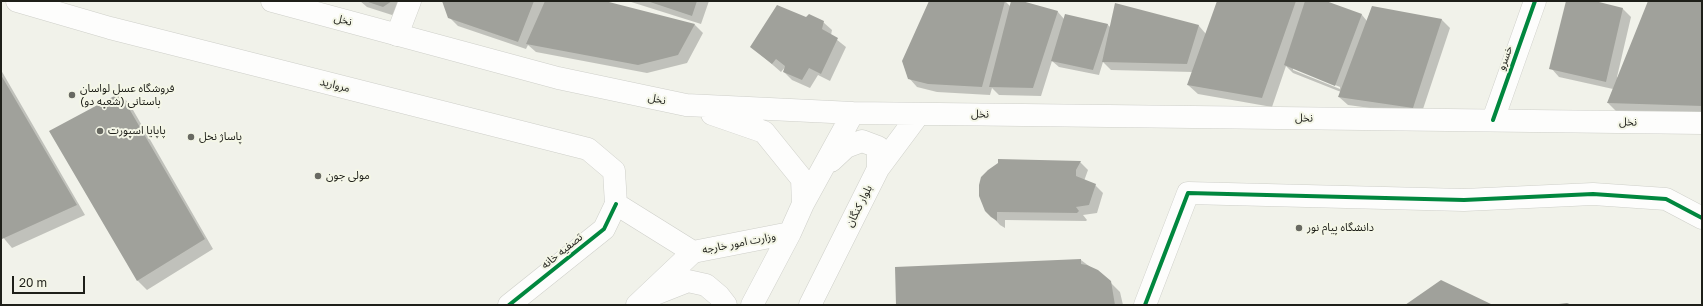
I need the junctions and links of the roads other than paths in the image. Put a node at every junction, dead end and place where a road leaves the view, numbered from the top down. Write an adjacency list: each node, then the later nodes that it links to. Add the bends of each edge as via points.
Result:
1 (17, 1): 13 (main road, مروارید, via 110,28 588,149 614,172)
2 (272, 1): 5 (main road, نخل)
3 (410, 1): 5 (main road)
4 (1535, 1): 9 (main road, خسرو)
5 (397, 35): 6 (main road, نخل, via 558,78)
6 (686, 106): 7 (main road, نخل); 14 (main road, via 764,132 802,179)
7 (853, 113): 8 (main road, نخل); 11 (main road)
8 (919, 114): 9 (main road, نخل); 12 (main road, بلوار کنگان)
9 (1493, 120): 10 (main road, نخل)
10 (1702, 123)
11 (823, 168): 12 (main road, via 846,146 862,141 878,147); 14 (main road)
12 (878, 169): 22 (main road, بلوار کنگان)
13 (616, 204): 17 (main road); 19 (main road, تصفیه خانه, via 604,229)
14 (803, 204): 16 (main road)
15 (1702, 218): 23 (main road, via 1666,199 1593,194 1464,200 1188,193)
16 (790, 233): 17 (main road, وزارت امور خارجه); 21 (main road)
17 (693, 252): 18 (main road, وزارت امور خارجه)
18 (641, 302): 20 (main road, via 688,281 706,285)
19 (509, 305)
20 (726, 305)
21 (752, 305)
22 (810, 305)
23 (1145, 305)

